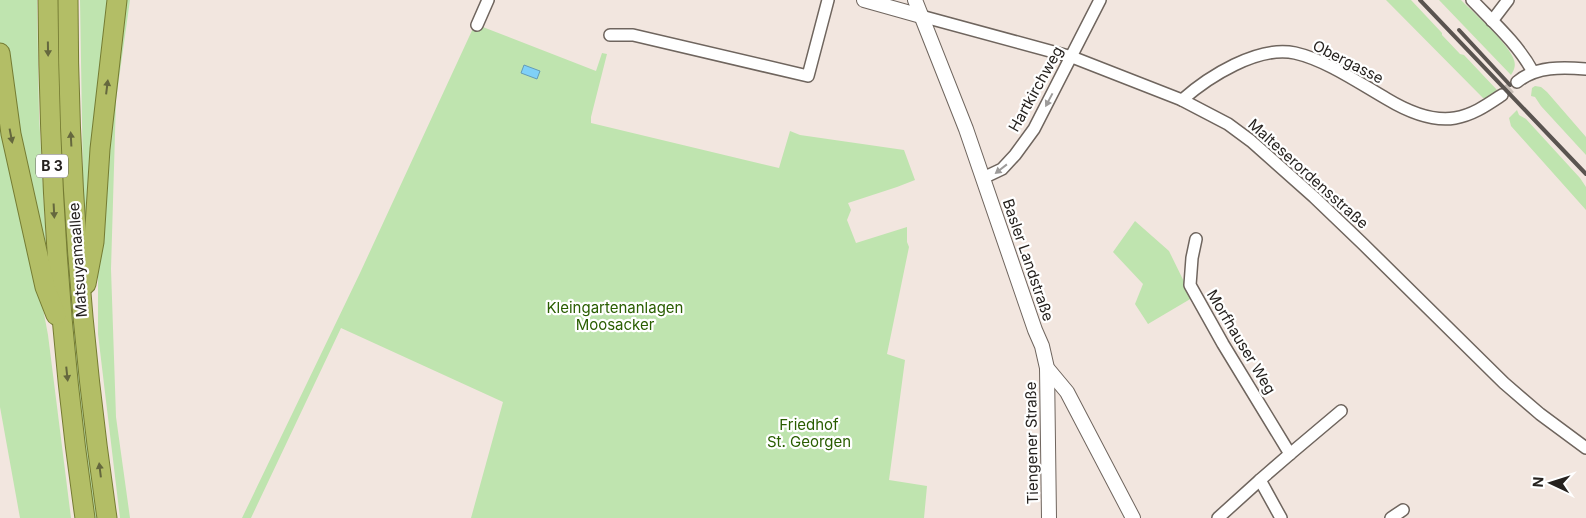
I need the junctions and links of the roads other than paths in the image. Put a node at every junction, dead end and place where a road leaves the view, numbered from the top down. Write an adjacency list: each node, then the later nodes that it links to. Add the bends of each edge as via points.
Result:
1 (48, 0): 25 (highway, Matsuyamaallee / B 3, one-way to 25, via 49,115)
2 (68, 0): 24 (highway, Matsuyamaallee / B 3, one-way to 2, via 70,118)
3 (117, 0): 24 (highway, one-way to 3, via 94,242 100,149)
4 (488, 0): 13 (street)
5 (828, 0): 14 (street, via 808,76 634,36)
6 (864, 0): 11 (street)
7 (915, 0): 11 (street, Basler Landstraße)
8 (1100, 0): 16 (street, Hartkirchweg)
9 (1472, 0): 12 (street)
10 (1508, 0): 12 (street)
11 (921, 16): 16 (street, Malteserordensstraße); 22 (street, Basler Landstraße)
12 (1492, 21): 18 (street, via 1527,60)
13 (477, 24)
14 (610, 34)
15 (0, 53): 25 (highway, one-way to 25, via 11,134 45,287)
16 (1072, 57): 21 (street, Malteserordensstraße); 22 (street, Hartkirchweg, one-way to 22, via 1023,144 1002,169)
17 (1586, 69): 18 (street, via 1559,67)
18 (1532, 72): 19 (street)
19 (1517, 82)
20 (1502, 95): 21 (street, Obergasse, via 1472,113 1454,118 1427,116 1400,107 1329,66 1295,53 1277,52 1254,57 1217,75)
21 (1182, 100): 28 (street, Malteserordensstraße, via 1251,140 1363,244 1504,383)
22 (983, 178): 26 (street, Basler Landstraße)
23 (1196, 239): 29 (street, Morfhauser Weg, via 1190,285)
24 (81, 310): 33 (highway, Matsuyamaallee / B 3, one-way to 24)
25 (63, 332): 32 (highway, Matsuyamaallee / B 3, one-way to 32)
26 (1047, 368): 34 (street, Tiengener Straße); 35 (street, Basler Landstraße, via 1067,392)
27 (1341, 410): 29 (street)
28 (1586, 448)
29 (1290, 454): 30 (street)
30 (1260, 480): 36 (street); 37 (street)
31 (1404, 510): 38 (street)
32 (85, 518)
33 (107, 518)
34 (1049, 518)
35 (1133, 518)
36 (1218, 518)
37 (1281, 518)
38 (1391, 518)

